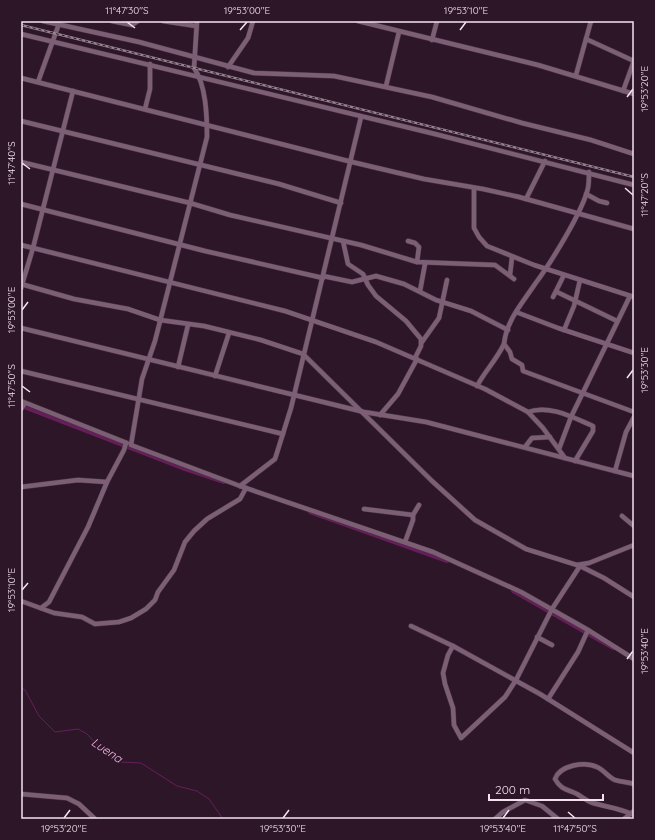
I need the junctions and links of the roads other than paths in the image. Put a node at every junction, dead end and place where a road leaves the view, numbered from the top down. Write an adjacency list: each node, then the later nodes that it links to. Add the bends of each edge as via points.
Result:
1 (43, 21): 9 (street)
2 (112, 21): 3 (street, via 136,24)
3 (138, 21)
4 (163, 21): 10 (street)
5 (253, 21): 19 (street, via 248,38)
6 (358, 21): 11 (street)
7 (436, 21): 14 (street)
8 (592, 21): 13 (street)
9 (59, 23): 15 (street); 16 (street)
10 (197, 24): 16 (street)
11 (399, 32): 14 (street); 24 (street)
12 (21, 34): 15 (street)
13 (586, 39): 17 (street); 20 (street)
14 (432, 40): 20 (street)
15 (52, 41): 18 (street); 23 (street)
16 (193, 57): 19 (street); 22 (street, via 194,68)
17 (634, 61): 26 (street)
18 (150, 64): 22 (street); 28 (street, via 150,89)
19 (228, 67): 24 (street, via 254,73 334,76)
20 (576, 75): 26 (street)
21 (21, 78): 23 (street)
22 (200, 78): 29 (street); 31 (street)
23 (38, 82): 25 (street)
24 (386, 86): 33 (street, via 591,140)
25 (73, 91): 28 (street); 32 (street)
26 (623, 91): 27 (street)
27 (634, 94)
28 (145, 109): 31 (street)
29 (361, 117): 34 (street); 36 (street)
30 (21, 121): 32 (street)
31 (207, 125): 36 (street); 37 (street)
32 (63, 130): 37 (street); 38 (street)
33 (634, 154)
34 (544, 161): 39 (street); 43 (street)
35 (21, 162): 38 (street)
36 (352, 162): 41 (street); 44 (street)
37 (200, 165): 44 (street); 45 (street)
38 (52, 169): 45 (street); 48 (street)
39 (589, 172): 40 (street); 42 (street)
40 (634, 185)
41 (474, 188): 43 (street); 57 (street, via 475,232 487,246)
42 (586, 194): 46 (street); 49 (street)
43 (526, 199): 49 (street)
44 (341, 202): 51 (street)
45 (190, 203): 51 (street, via 230,215); 55 (street)
46 (607, 203)
47 (21, 204): 48 (street)
48 (41, 209): 55 (street); 56 (street)
49 (577, 214): 50 (street); 60 (street)
50 (634, 229)
51 (333, 238): 52 (street); 62 (street)
52 (343, 241): 58 (street, via 386,251); 63 (street, via 348,264)
53 (408, 241): 58 (street, via 420,247)
54 (21, 245): 56 (street)
55 (181, 245): 62 (street); 66 (street)
56 (33, 248): 66 (street); 67 (street)
57 (512, 257): 59 (street, via 512,277 495,265); 60 (street)
58 (417, 262): 59 (street)
59 (424, 264): 68 (street)
60 (545, 268): 61 (street); 74 (street)
61 (564, 275): 65 (street); 69 (street)
62 (323, 277): 63 (street, via 352,282); 75 (street)
63 (366, 278): 68 (street, via 380,277); 83 (street, via 376,296 406,321)
64 (447, 280): 73 (street)
65 (580, 280): 70 (street); 72 (street)
66 (170, 281): 75 (street); 76 (street)
67 (21, 285): 76 (street, via 74,299 128,309)
68 (420, 291): 73 (street)
69 (557, 292): 71 (street); 72 (street)
70 (632, 296): 77 (street)
71 (553, 297)
72 (575, 301): 77 (street); 81 (street)
73 (442, 302): 80 (street, via 471,311); 83 (street, via 439,318)
74 (516, 312): 80 (street); 81 (street)
75 (312, 319): 87 (street); 88 (street)
76 (160, 320): 78 (street); 89 (street)
77 (617, 321): 85 (street)
78 (188, 325): 82 (street); 90 (street)
79 (21, 328): 89 (street)
80 (508, 330): 84 (street)
81 (564, 330): 85 (street)
82 (229, 333): 87 (street, via 279,344); 92 (street)
83 (422, 342): 88 (street)
84 (504, 344): 93 (street); 94 (street, via 512,359 522,365 523,371)
85 (606, 345): 86 (street); 94 (street)
86 (634, 353)
87 (303, 354): 95 (street); 99 (street)
88 (416, 359): 93 (street); 102 (street, via 398,394)
89 (148, 360): 90 (street); 96 (street)
90 (178, 367): 92 (street)
91 (21, 371): 96 (street)
92 (216, 376): 95 (street)
93 (477, 386): 100 (street)
94 (583, 393): 101 (street); 103 (street)
95 (293, 395): 99 (street); 105 (street)
96 (138, 398): 105 (street); 108 (street)
97 (23, 402): 98 (street); 107 (street)
98 (21, 409)
99 (364, 412): 102 (street); 126 (street, via 432,481 475,520 526,549)
100 (528, 412): 103 (street, via 545,409); 106 (street)
101 (634, 412)
102 (380, 415): 109 (street, via 426,422)
103 (571, 417): 110 (street); 112 (street, via 593,427)
104 (634, 417): 113 (street, via 626,432)
105 (283, 434): 117 (street, via 275,459)
106 (550, 437): 109 (street, via 532,438); 110 (street)
107 (126, 443): 108 (street); 115 (street)
108 (131, 445): 117 (street)
109 (524, 447): 111 (street)
110 (559, 449): 111 (street)
111 (565, 458): 112 (street)
112 (576, 460): 113 (street)
113 (615, 471): 114 (street)
114 (634, 476)
115 (107, 482): 116 (street, via 66,480); 129 (street, via 88,527 49,602)
116 (21, 486)
117 (240, 486): 118 (street)
118 (246, 488): 124 (street); 129 (street, via 240,499 207,519 194,531 185,542 174,570 155,600 140,613 122,622 100,624 82,617 65,616)
119 (419, 505): 121 (street)
120 (364, 509): 121 (street)
121 (413, 515): 124 (street)
122 (622, 516): 123 (street)
123 (634, 526)
124 (405, 542): 130 (street, via 460,564)
125 (634, 545): 126 (street)
126 (578, 566): 127 (street, via 604,578); 130 (street)
127 (634, 597)
128 (21, 600): 129 (street)
129 (41, 608)
130 (552, 609): 132 (street); 133 (street)
131 (411, 626): 135 (street)
132 (588, 630): 136 (street); 138 (street, via 578,652)
133 (537, 637): 134 (street); 137 (street)
134 (552, 645)
135 (452, 646): 137 (street); 137 (street, via 443,676 453,708 455,728 461,738 505,697)
136 (634, 660)
137 (516, 680): 138 (street)
138 (548, 699): 139 (street)
139 (634, 753)
140 (634, 784): 142 (street, via 616,780 588,764 570,767 555,779 565,791 591,803)
141 (21, 794): 143 (street, via 67,798 79,804)
142 (633, 813): 146 (street)
143 (95, 819)
144 (495, 819): 145 (street, via 525,800 542,806)
145 (558, 819)
146 (624, 819)

